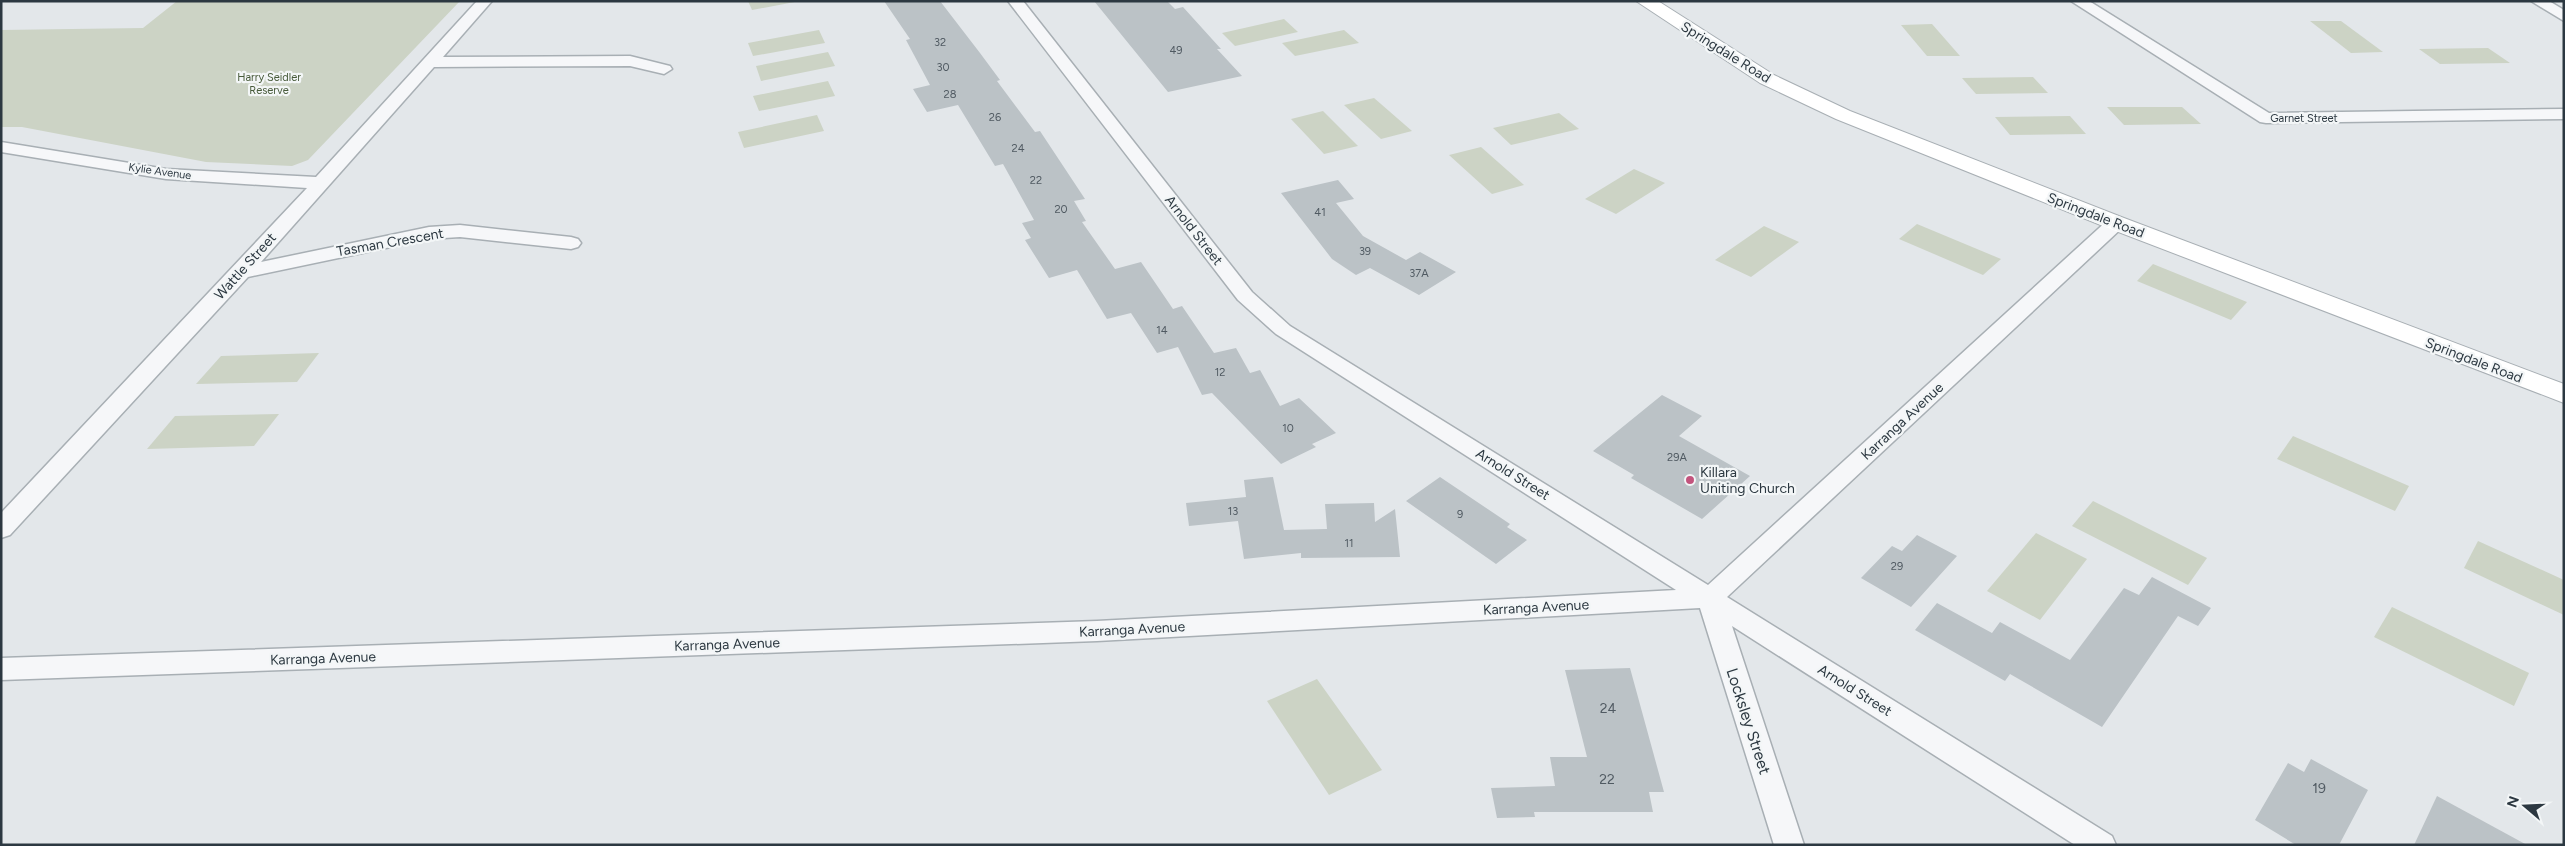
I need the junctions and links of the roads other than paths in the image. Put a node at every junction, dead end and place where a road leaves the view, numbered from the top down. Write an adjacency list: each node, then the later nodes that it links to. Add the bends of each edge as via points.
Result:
1 (485, 1): 7 (street, Wattle Street)
2 (1015, 1): 17 (street, Arnold Street, via 1245,296 1283,330)
3 (1645, 1): 12 (main road, Springdale Road, via 1767,78 1806,98)
4 (2078, 1): 9 (street, Garnet Street, via 2266,118)
5 (2538, 1): 6 (street)
6 (2564, 17)
7 (429, 62): 8 (street, via 630,61); 11 (street, Wattle Street)
8 (664, 69)
9 (2564, 114)
10 (1, 146): 11 (street, Kylie Avenue, via 166,174)
11 (320, 183): 14 (street, Wattle Street)
12 (2116, 223): 15 (main road, Springdale Road); 17 (street, Karranga Avenue)
13 (571, 243): 14 (street, Tasman Crescent, via 460,231 429,233)
14 (241, 272): 16 (street, Wattle Street)
15 (2564, 394)
16 (1, 529)
17 (1710, 598): 18 (street, Karranga Avenue, via 1096,631); 19 (street, Locksley Street); 20 (street, Arnold Street)
18 (1, 669)
19 (1789, 845)
20 (2101, 845)

